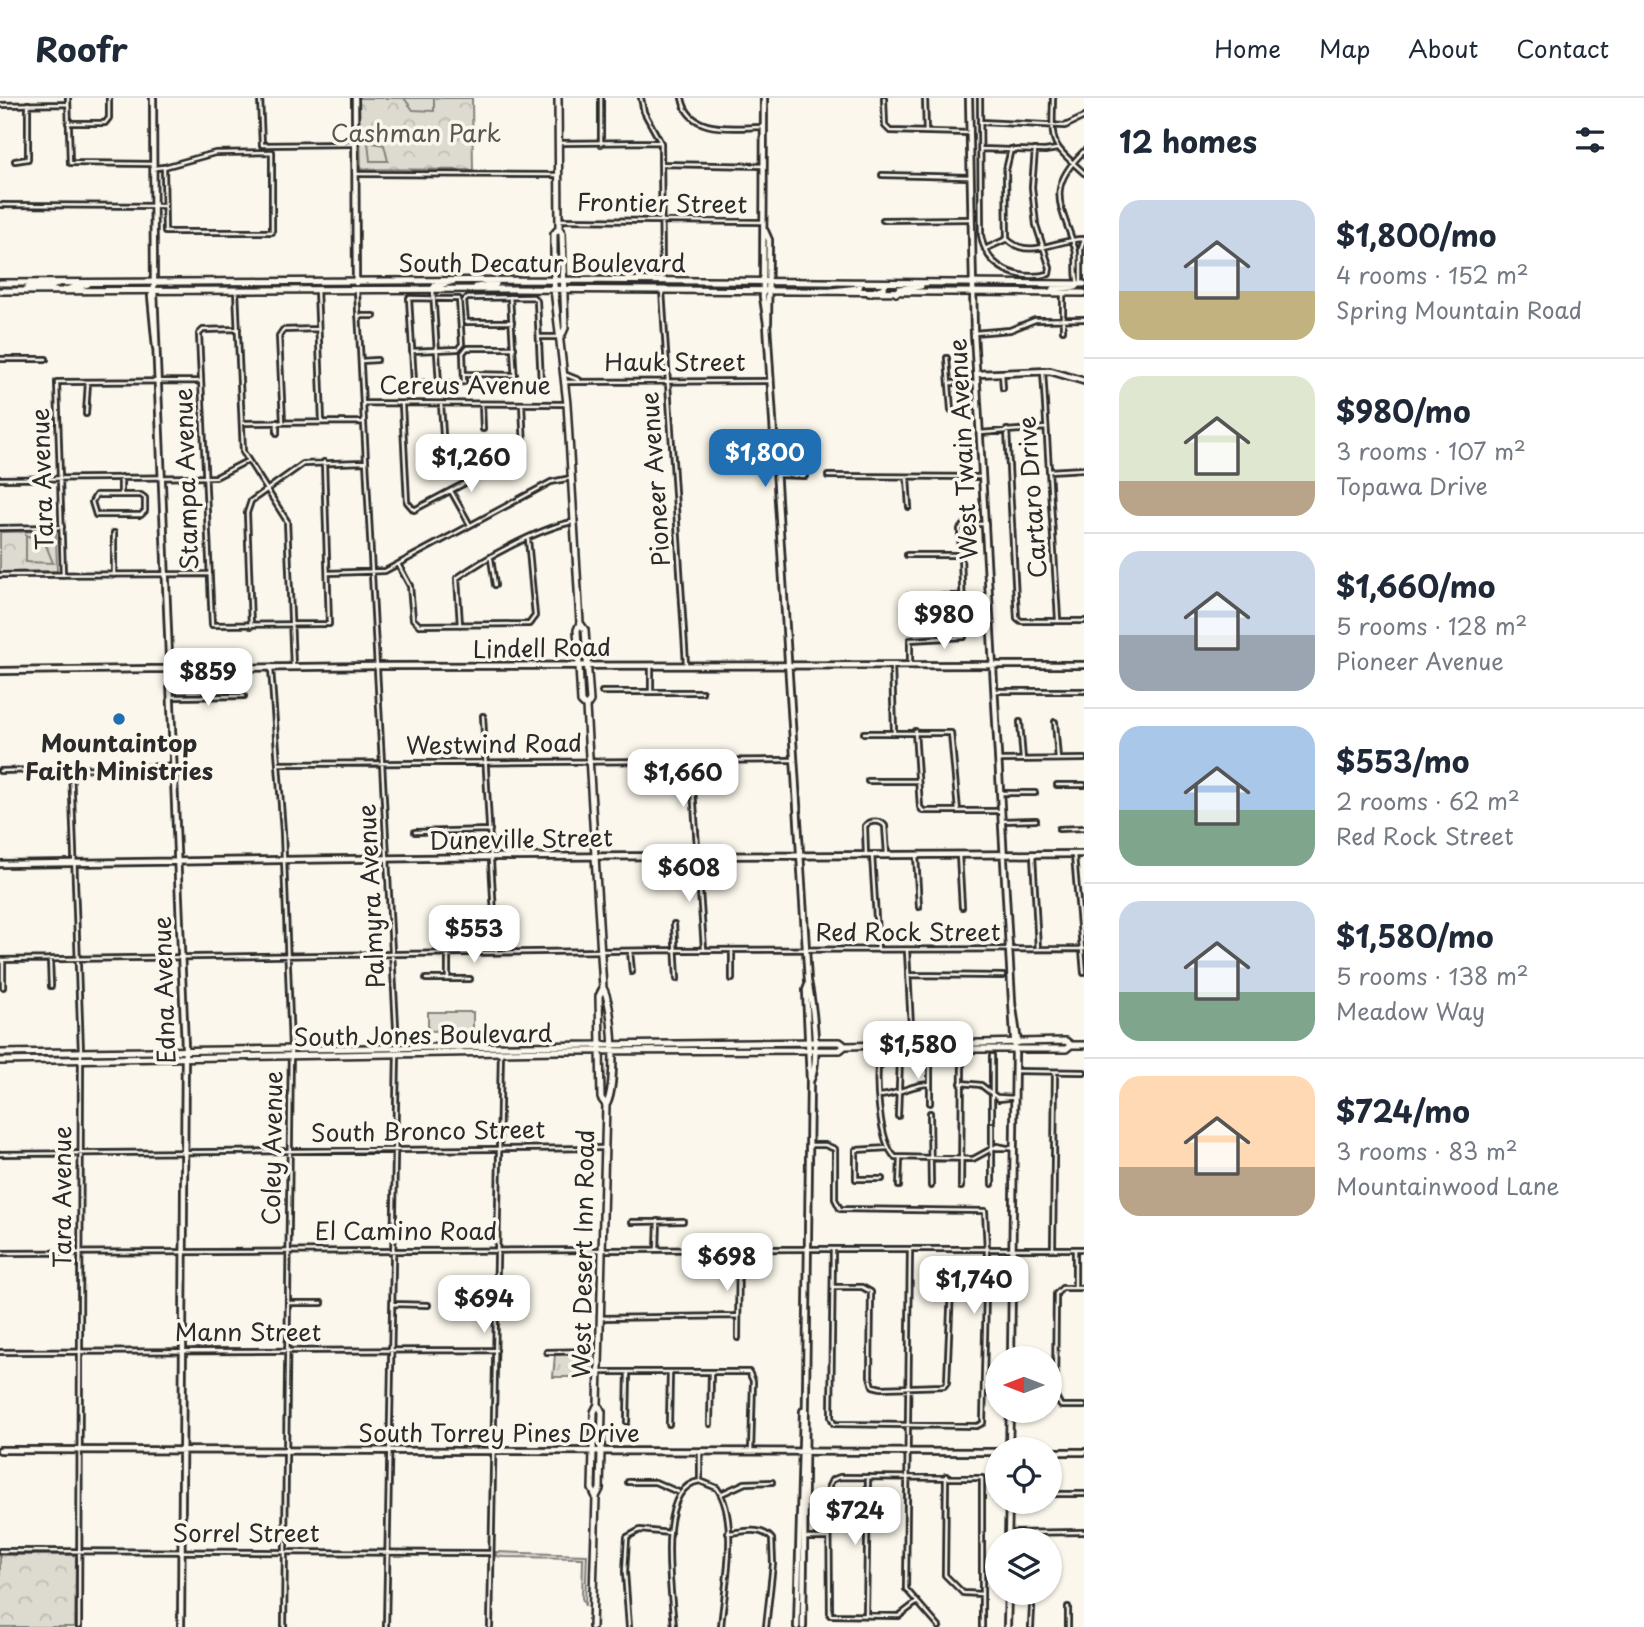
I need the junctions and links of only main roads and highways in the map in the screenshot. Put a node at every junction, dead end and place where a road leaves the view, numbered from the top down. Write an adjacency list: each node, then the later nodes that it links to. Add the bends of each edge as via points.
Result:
1 (558, 98): 2 (main road, West Desert Inn Road)
2 (559, 228): 4 (main road, West Desert Inn Road, via 554,234); 5 (main road, West Desert Inn Road)
3 (496, 280): 4 (main road, South Decatur Boulevard); 6 (main road, South Decatur Boulevard); 18 (main road, via 496,285)
4 (554, 280): 5 (main road, South Decatur Boulevard); 19 (main road, West Desert Inn Road)
5 (562, 280): 11 (main road, South Decatur Boulevard); 20 (main road, West Desert Inn Road)
6 (456, 281): 9 (main road, South Decatur Boulevard); 16 (main road)
7 (59, 282): 8 (main road, South Decatur Boulevard); 10 (main road, South Decatur Boulevard); 23 (main road)
8 (90, 282): 15 (main road, South Decatur Boulevard); 24 (main road)
9 (261, 282): 15 (main road, South Decatur Boulevard); 21 (main road)
10 (0, 283)
11 (860, 284): 12 (main road, South Decatur Boulevard); 25 (main road, via 859,288)
12 (885, 284): 13 (main road, South Decatur Boulevard); 26 (main road)
13 (928, 284): 14 (main road, South Decatur Boulevard); 27 (main road)
14 (1082, 284): 28 (main road)
15 (154, 286): 21 (main road, South Decatur Boulevard); 24 (main road, South Decatur Boulevard)
16 (433, 289): 17 (main road, South Decatur Boulevard); 21 (main road, South Decatur Boulevard)
17 (442, 289): 18 (main road, South Decatur Boulevard); 30 (main road)
18 (466, 289): 19 (main road, South Decatur Boulevard)
19 (554, 289): 20 (main road, South Decatur Boulevard); 31 (main road, West Desert Inn Road)
20 (562, 289): 25 (main road, South Decatur Boulevard); 31 (main road, West Desert Inn Road, via 565,328)
21 (236, 290)
22 (0, 291): 23 (main road, South Decatur Boulevard)
23 (21, 291): 24 (main road, South Decatur Boulevard)
24 (65, 291)
25 (828, 292): 26 (main road, South Decatur Boulevard)
26 (869, 293): 27 (main road, South Decatur Boulevard)
27 (896, 293): 28 (main road, South Decatur Boulevard)
28 (1049, 293): 29 (main road, South Decatur Boulevard)
29 (1084, 293)
30 (435, 299)
31 (561, 337): 32 (main road, West Desert Inn Road)
32 (580, 623): 33 (main road, West Desert Inn Road, via 581,702); 33 (main road, West Desert Inn Road, via 585,630 590,701)
33 (586, 707): 34 (main road, West Desert Inn Road)
34 (603, 988): 35 (main road, West Desert Inn Road, via 608,996); 41 (main road, West Desert Inn Road, via 599,996)
35 (611, 1043): 36 (main road, South Jones Boulevard); 41 (main road, South Jones Boulevard); 43 (main road, West Desert Inn Road)
36 (705, 1043): 40 (main road, South Jones Boulevard, via 840,1042); 42 (main road)
37 (961, 1045): 38 (main road, South Jones Boulevard, via 969,1041 1066,1041); 38 (main road, South Jones Boulevard, via 1015,1050 1066,1049); 40 (main road, South Jones Boulevard)
38 (1071, 1045): 39 (main road, South Jones Boulevard)
39 (1084, 1045)
40 (845, 1046): 42 (main road, South Jones Boulevard, via 840,1050)
41 (602, 1047): 43 (main road, South Jones Boulevard); 44 (main road, South Jones Boulevard, via 397,1054); 44 (main road, South Jones Boulevard, via 397,1046); 48 (main road, West Desert Inn Road, via 601,1098)
42 (708, 1050): 43 (main road, South Jones Boulevard)
43 (611, 1051): 48 (main road, West Desert Inn Road)
44 (291, 1052): 46 (main road, South Jones Boulevard)
45 (0, 1053): 46 (main road, South Jones Boulevard)
46 (185, 1054): 47 (main road, South Jones Boulevard)
47 (0, 1061)
48 (606, 1105): 49 (main road, West Desert Inn Road)
49 (598, 1404): 50 (main road, West Desert Inn Road, via 592,1489); 50 (main road, West Desert Inn Road, via 602,1412)
50 (596, 1497): 51 (main road, West Desert Inn Road)
51 (592, 1627)

